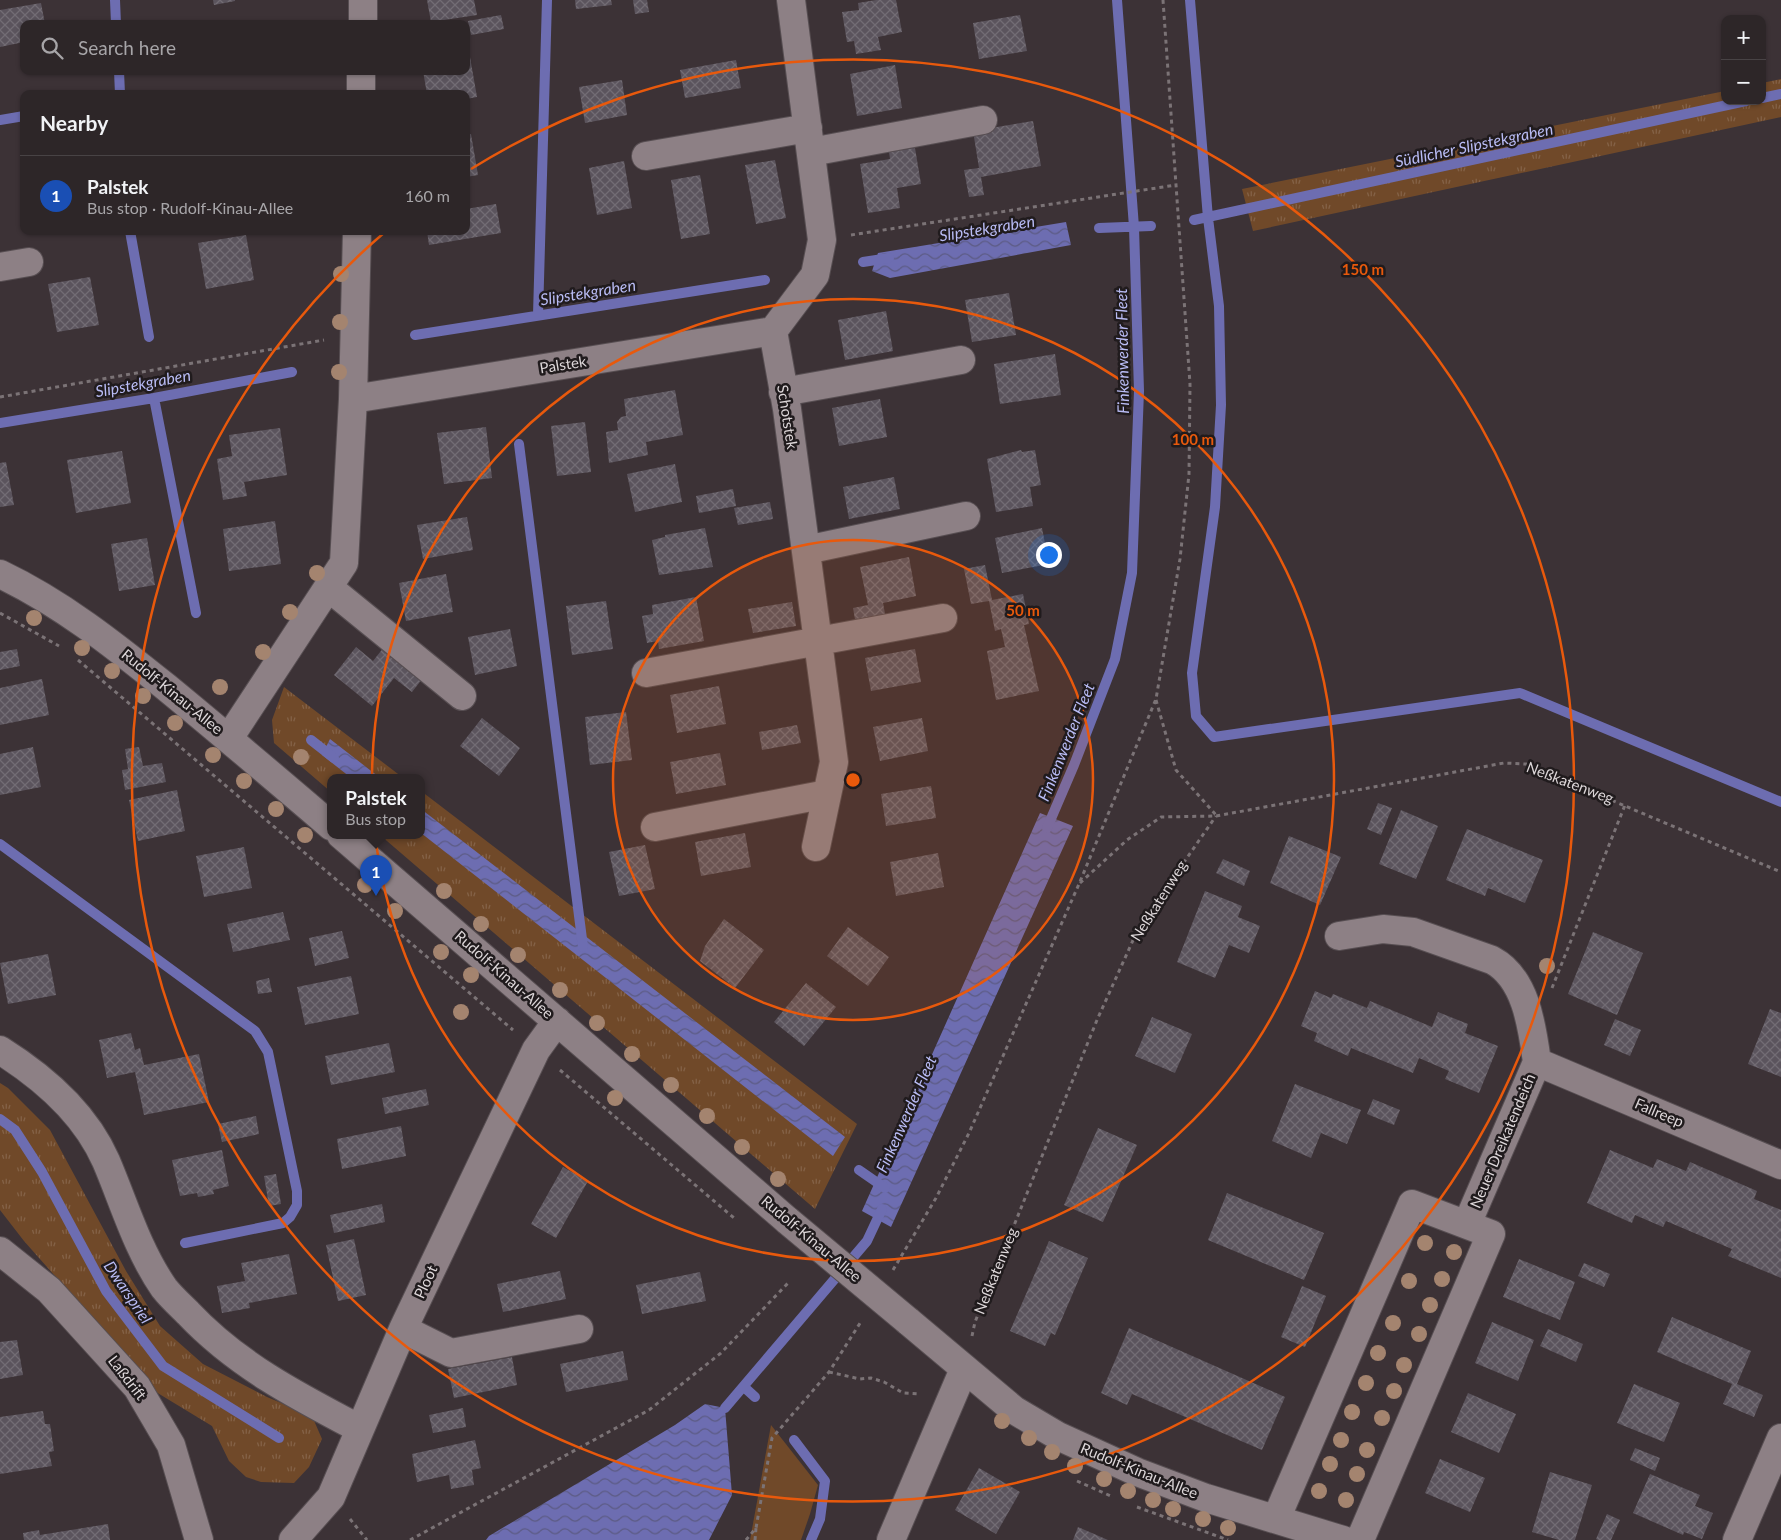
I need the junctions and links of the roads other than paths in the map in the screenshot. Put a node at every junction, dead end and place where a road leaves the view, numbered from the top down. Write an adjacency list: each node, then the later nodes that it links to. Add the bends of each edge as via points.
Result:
1 (363, 0): 3 (street)
2 (791, 0): 7 (street)
3 (362, 20)
4 (361, 75): 5 (street)
5 (361, 90)
6 (983, 120): 7 (street)
7 (810, 140): 8 (street); 12 (street, via 822,240 815,274)
8 (646, 156)
9 (357, 235): 15 (street)
10 (29, 262): 11 (street)
11 (0, 267)
12 (773, 332): 14 (street, Schotstek); 15 (street, Palstek)
13 (961, 360): 14 (street)
14 (784, 392): 17 (street, Schotstek)
15 (353, 400): 19 (street, via 344,563)
16 (966, 516): 17 (street)
17 (806, 550): 21 (street, Schotstek)
18 (0, 574): 24 (street, Rudolf-Kinau-Allee, via 109,641)
19 (328, 587): 23 (street); 24 (street)
20 (944, 618): 21 (street)
21 (818, 643): 22 (street); 25 (street, Schotstek, via 834,762)
22 (646, 673)
23 (462, 696)
24 (229, 738): 26 (street, Rudolf-Kinau-Allee)
25 (827, 794): 27 (street); 29 (street, Schotstek)
26 (327, 823)
27 (655, 827)
28 (346, 839): 31 (street, Rudolf-Kinau-Allee)
29 (816, 847)
30 (1339, 936): 33 (street, Neuer Dreikatendeich, via 1383,929 1413,932 1503,966 1516,980 1533,1034)
31 (557, 1021): 37 (street, Ploot, via 536,1050); 39 (street, Rudolf-Kinau-Allee, bridge)
32 (0, 1050): 40 (street, via 32,1070 79,1116 105,1159 142,1250 165,1289 217,1341 246,1364 277,1385)
33 (1537, 1062): 34 (street, Fallreep); 35 (street, Neuer Dreikatendeich)
34 (1781, 1165)
35 (1467, 1224): 42 (street, Neuer Dreikatendeich, via 1412,1204); 48 (street, Neuer Dreikatendeich, via 1490,1234)
36 (0, 1251): 44 (street, Laßdrift, via 49,1290 137,1387 172,1445)
37 (404, 1328): 38 (street, via 451,1353); 40 (street, Ploot)
38 (579, 1329)
39 (964, 1369): 42 (street, Rudolf-Kinau-Allee, via 1014,1410 1092,1453 1206,1498); 46 (street)
40 (360, 1429): 45 (street, Ploot, via 331,1497)
41 (1781, 1438): 49 (street)
42 (1276, 1519): 43 (street, Rudolf-Kinau-Allee)
43 (1304, 1534): 47 (street, Rudolf-Kinau-Allee)
44 (199, 1540)
45 (293, 1540)
46 (891, 1540)
47 (1343, 1540)
48 (1360, 1540)
49 (1737, 1540)

